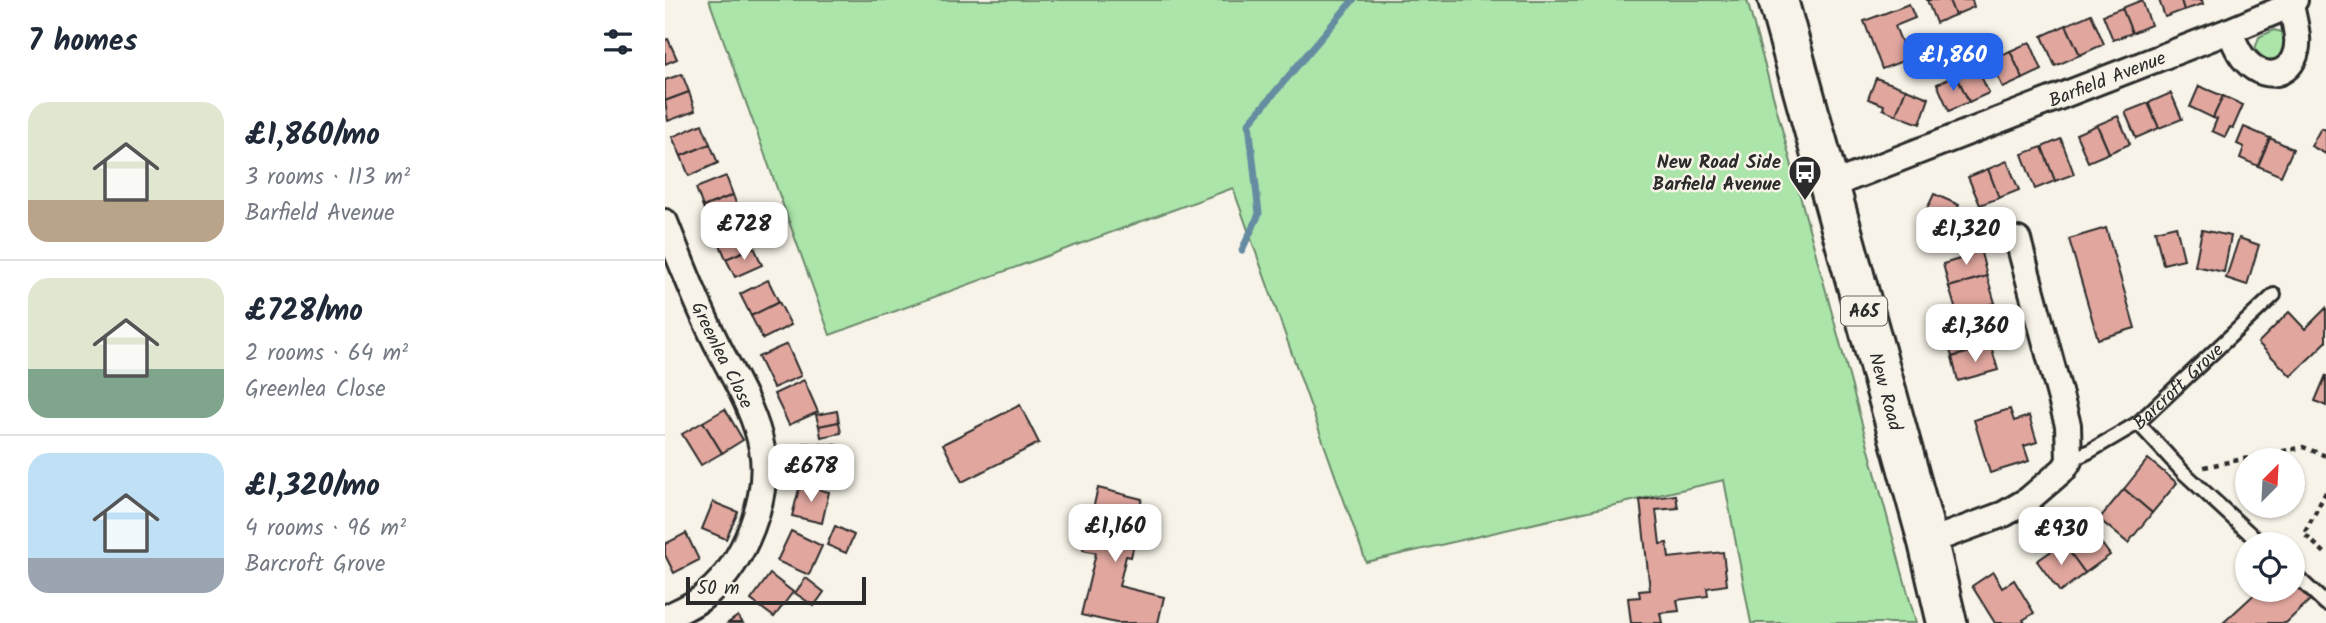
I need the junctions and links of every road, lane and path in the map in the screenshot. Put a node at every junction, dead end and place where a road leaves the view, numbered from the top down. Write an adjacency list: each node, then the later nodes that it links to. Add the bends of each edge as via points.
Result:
1 (1785, 2): 4 (main road, New Road / A65)
2 (2293, 2): 3 (street, Barfield Avenue); 3 (street, Barfield Avenue, via 2298,38 2295,53 2291,65 2278,74 2267,74 2245,60)
3 (2229, 31): 4 (street, Barfield Avenue)
4 (1829, 186): 14 (main road, New Road / A65)
5 (665, 222): 18 (street, Greenlea Close, via 703,316 755,421 764,482 742,549 724,576 707,594)
6 (2018, 240): 10 (street, via 2069,425)
7 (2274, 295): 8 (lane, Barcroft Grove)
8 (2138, 423): 10 (lane, Barcroft Grove); 11 (lane)
9 (2326, 456): 11 (path, via 2303,447)
10 (2069, 461): 14 (street, Barcroft Grove, via 2028,500 2004,514)
11 (2183, 472): 13 (lane)
12 (2326, 492): 15 (path, via 2304,534)
13 (2249, 532)
14 (1928, 542): 19 (main road, New Road / A65)
15 (2326, 554)
16 (2305, 584): 17 (lane)
17 (2326, 604)
18 (665, 618)
19 (1947, 623)

